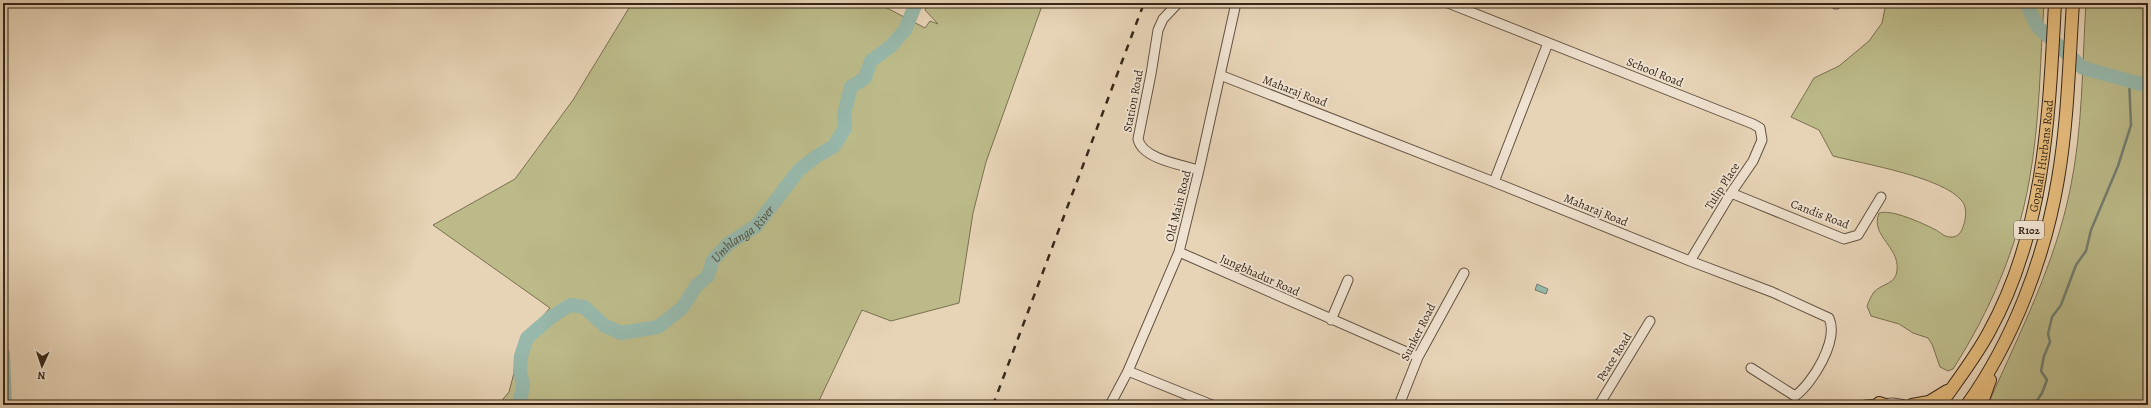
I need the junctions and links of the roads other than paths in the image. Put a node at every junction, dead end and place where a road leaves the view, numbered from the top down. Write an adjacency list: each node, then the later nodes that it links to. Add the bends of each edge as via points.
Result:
1 (1178, 3): 9 (street, Station Road, via 1163,19 1158,30 1138,139 1141,147 1151,155)
2 (1236, 3): 7 (street, Old Main Road)
3 (1448, 3): 6 (street, School Road)
4 (2055, 3): 23 (main road, Gopalall Hurbans Road / R102, via 2043,165 2029,231 2019,264 1989,331 1970,364)
5 (2073, 3): 19 (main road, Gopalall Hurbans Road / R102, via 2067,100 2058,180 2041,251)
6 (1548, 43): 8 (street, School Road); 10 (street)
7 (1220, 75): 9 (street, Old Main Road); 10 (street, Maharaj Road)
8 (1753, 124): 11 (street, Tulip Place, via 1761,132 1760,147)
9 (1199, 170): 13 (street, Old Main Road)
10 (1494, 182): 14 (street, Maharaj Road)
11 (1731, 193): 12 (street, Candis Road, via 1844,239 1858,235); 14 (street, Tulip Place)
12 (1881, 197)
13 (1179, 252): 17 (street, Jungbhadur Road); 22 (street, Old Main Road)
14 (1690, 261): 24 (street, Maharaj Road, via 1772,292 1829,318 1832,335 1823,358 1811,381)
15 (1464, 273): 20 (street, Sunker Road)
16 (1348, 280): 17 (street)
17 (1331, 320): 20 (street, Jungbhadur Road)
18 (1650, 321): 29 (street, Peace Road)
19 (2001, 351): 35 (main road, Gopalall Hurbans Road / R102); 36 (main road)
20 (1418, 357): 28 (street, Sunker Road)
21 (1751, 368): 24 (street)
22 (1128, 371): 26 (street, Old Main Road); 27 (street)
23 (1953, 386): 33 (main road, via 1929,402); 34 (main road, Gopalall Hurbans Road / R102)
24 (1795, 396): 30 (street)
25 (1882, 404): 31 (street); 32 (street)
26 (1110, 405)
27 (1212, 405)
28 (1399, 405)
29 (1599, 405)
30 (1790, 405)
31 (1865, 405)
32 (1905, 405)
33 (1912, 405)
34 (1940, 405)
35 (1967, 405)
36 (1981, 405)

